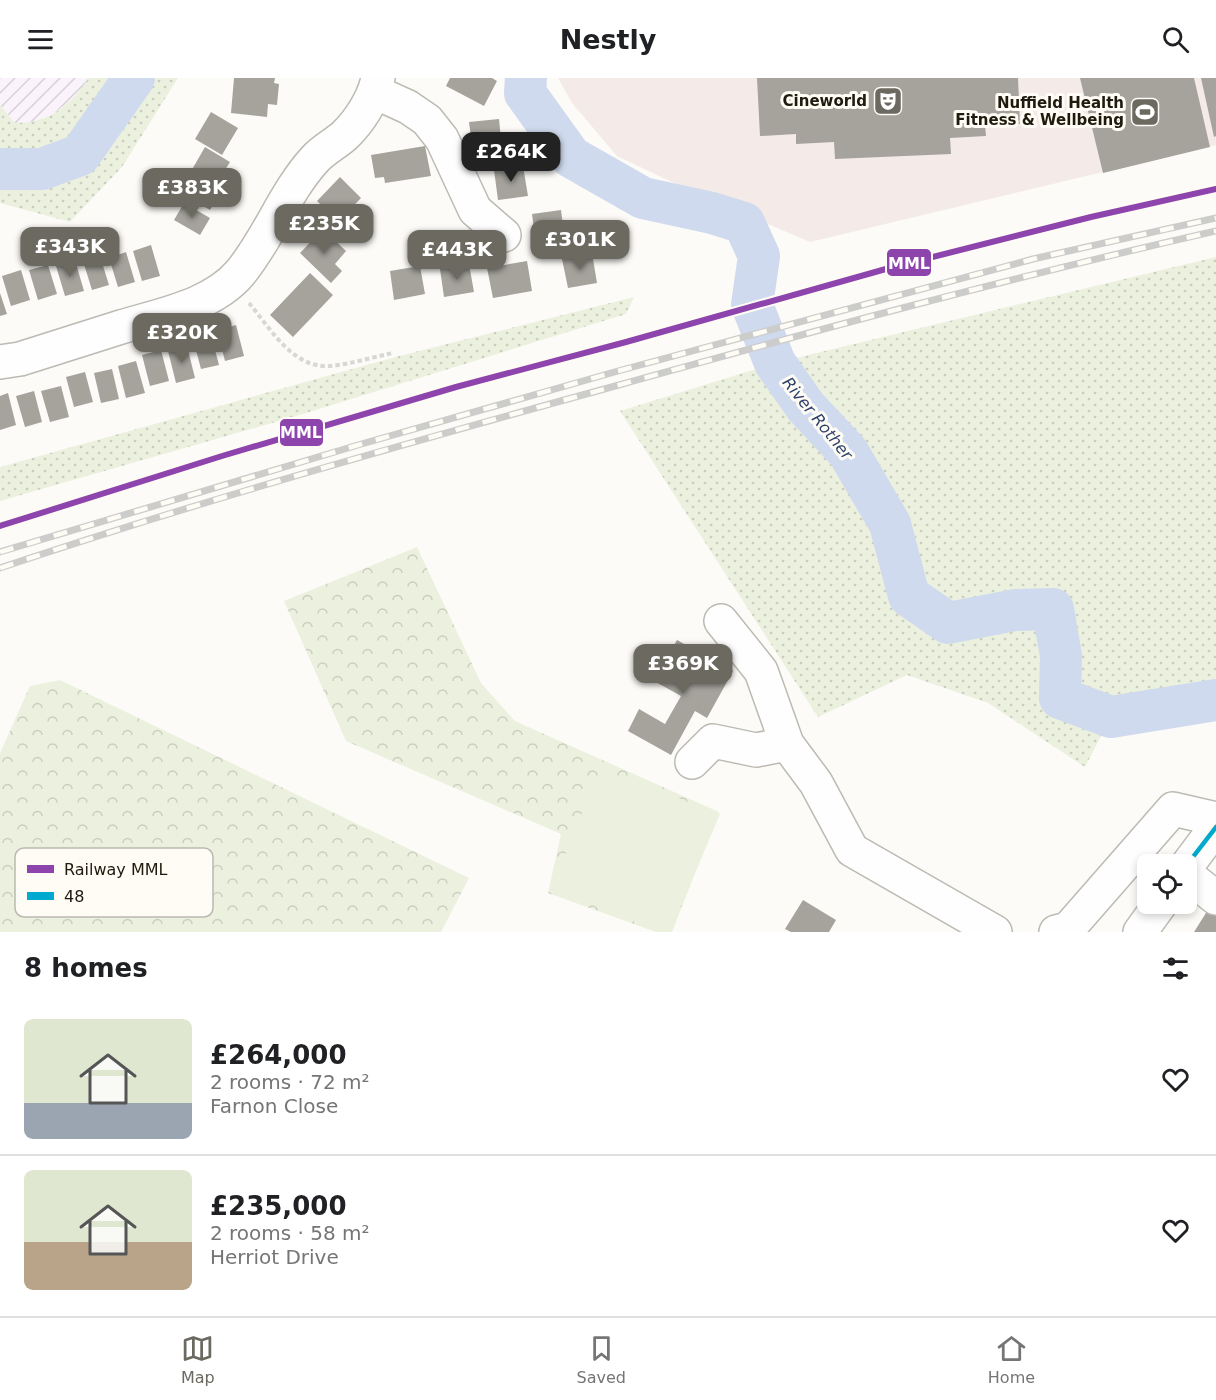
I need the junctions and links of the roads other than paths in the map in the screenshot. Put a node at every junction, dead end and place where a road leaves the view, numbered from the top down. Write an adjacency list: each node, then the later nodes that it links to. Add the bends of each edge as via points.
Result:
1 (376, 85): 2 (street, via 427,120 442,139 466,216); 3 (street, via 345,135 317,157 296,183 257,250 230,283 172,311)
2 (504, 236)
3 (0, 362)
4 (721, 621): 5 (street, via 761,671)
5 (788, 744): 6 (street, via 756,750 714,741); 13 (street, via 816,783 852,850)
6 (692, 762)
7 (1216, 819): 14 (street, via 1173,809 1068,929)
8 (1216, 827): 9 (street)
9 (1196, 854)
10 (1197, 883): 11 (street)
11 (1216, 898)
12 (1153, 914): 15 (street)
13 (995, 932)
14 (1056, 932)
15 (1140, 932)

